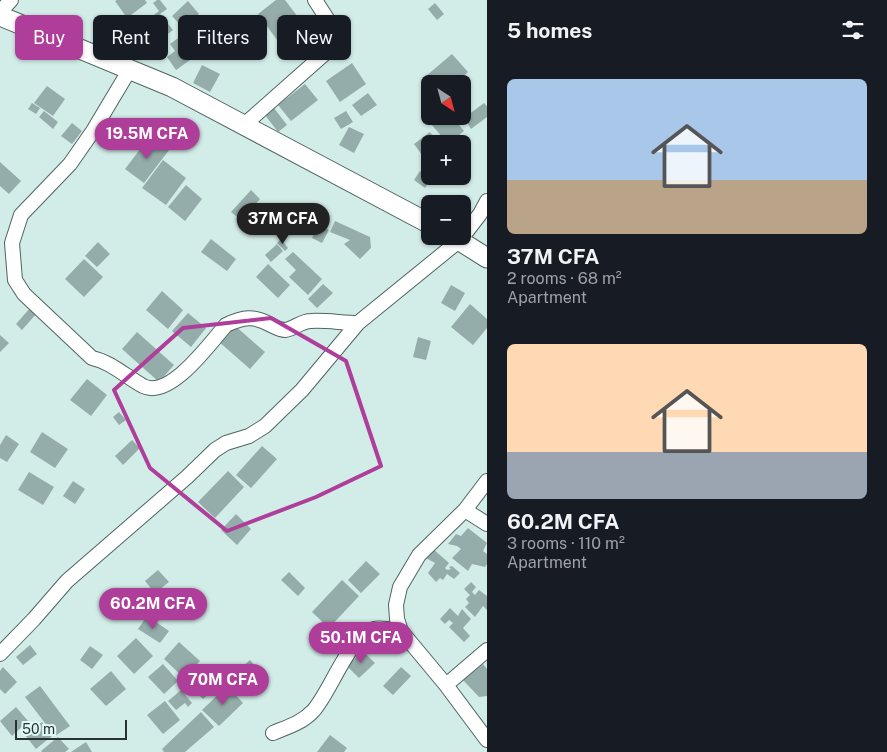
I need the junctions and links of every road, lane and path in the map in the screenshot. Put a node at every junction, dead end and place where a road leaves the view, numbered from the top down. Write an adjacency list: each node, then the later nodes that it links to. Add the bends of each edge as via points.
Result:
1 (11, 0): 3 (street)
2 (315, 0): 5 (street, via 335,31 336,41)
3 (0, 14): 4 (street)
4 (130, 69): 5 (street); 12 (street, via 70,164 21,215 12,243 15,280 24,294 92,358 103,360 145,387 159,387 182,374 226,325 234,321 253,317 280,330 310,321)
5 (244, 125): 7 (street)
6 (487, 201): 8 (street)
7 (421, 219)
8 (471, 223)
9 (448, 245): 12 (street)
10 (467, 245): 11 (street)
11 (487, 258)
12 (358, 324): 18 (street, via 302,390 265,426 250,436 215,450 67,581)
13 (487, 481): 14 (street)
14 (465, 510): 15 (street); 16 (street, via 419,555 400,587 396,605)
15 (487, 524)
16 (401, 631): 19 (street); 20 (street, via 374,628 364,633 312,712 298,723)
17 (487, 650): 19 (street)
18 (0, 654)
19 (446, 685): 21 (street)
20 (272, 733)
21 (487, 740)

